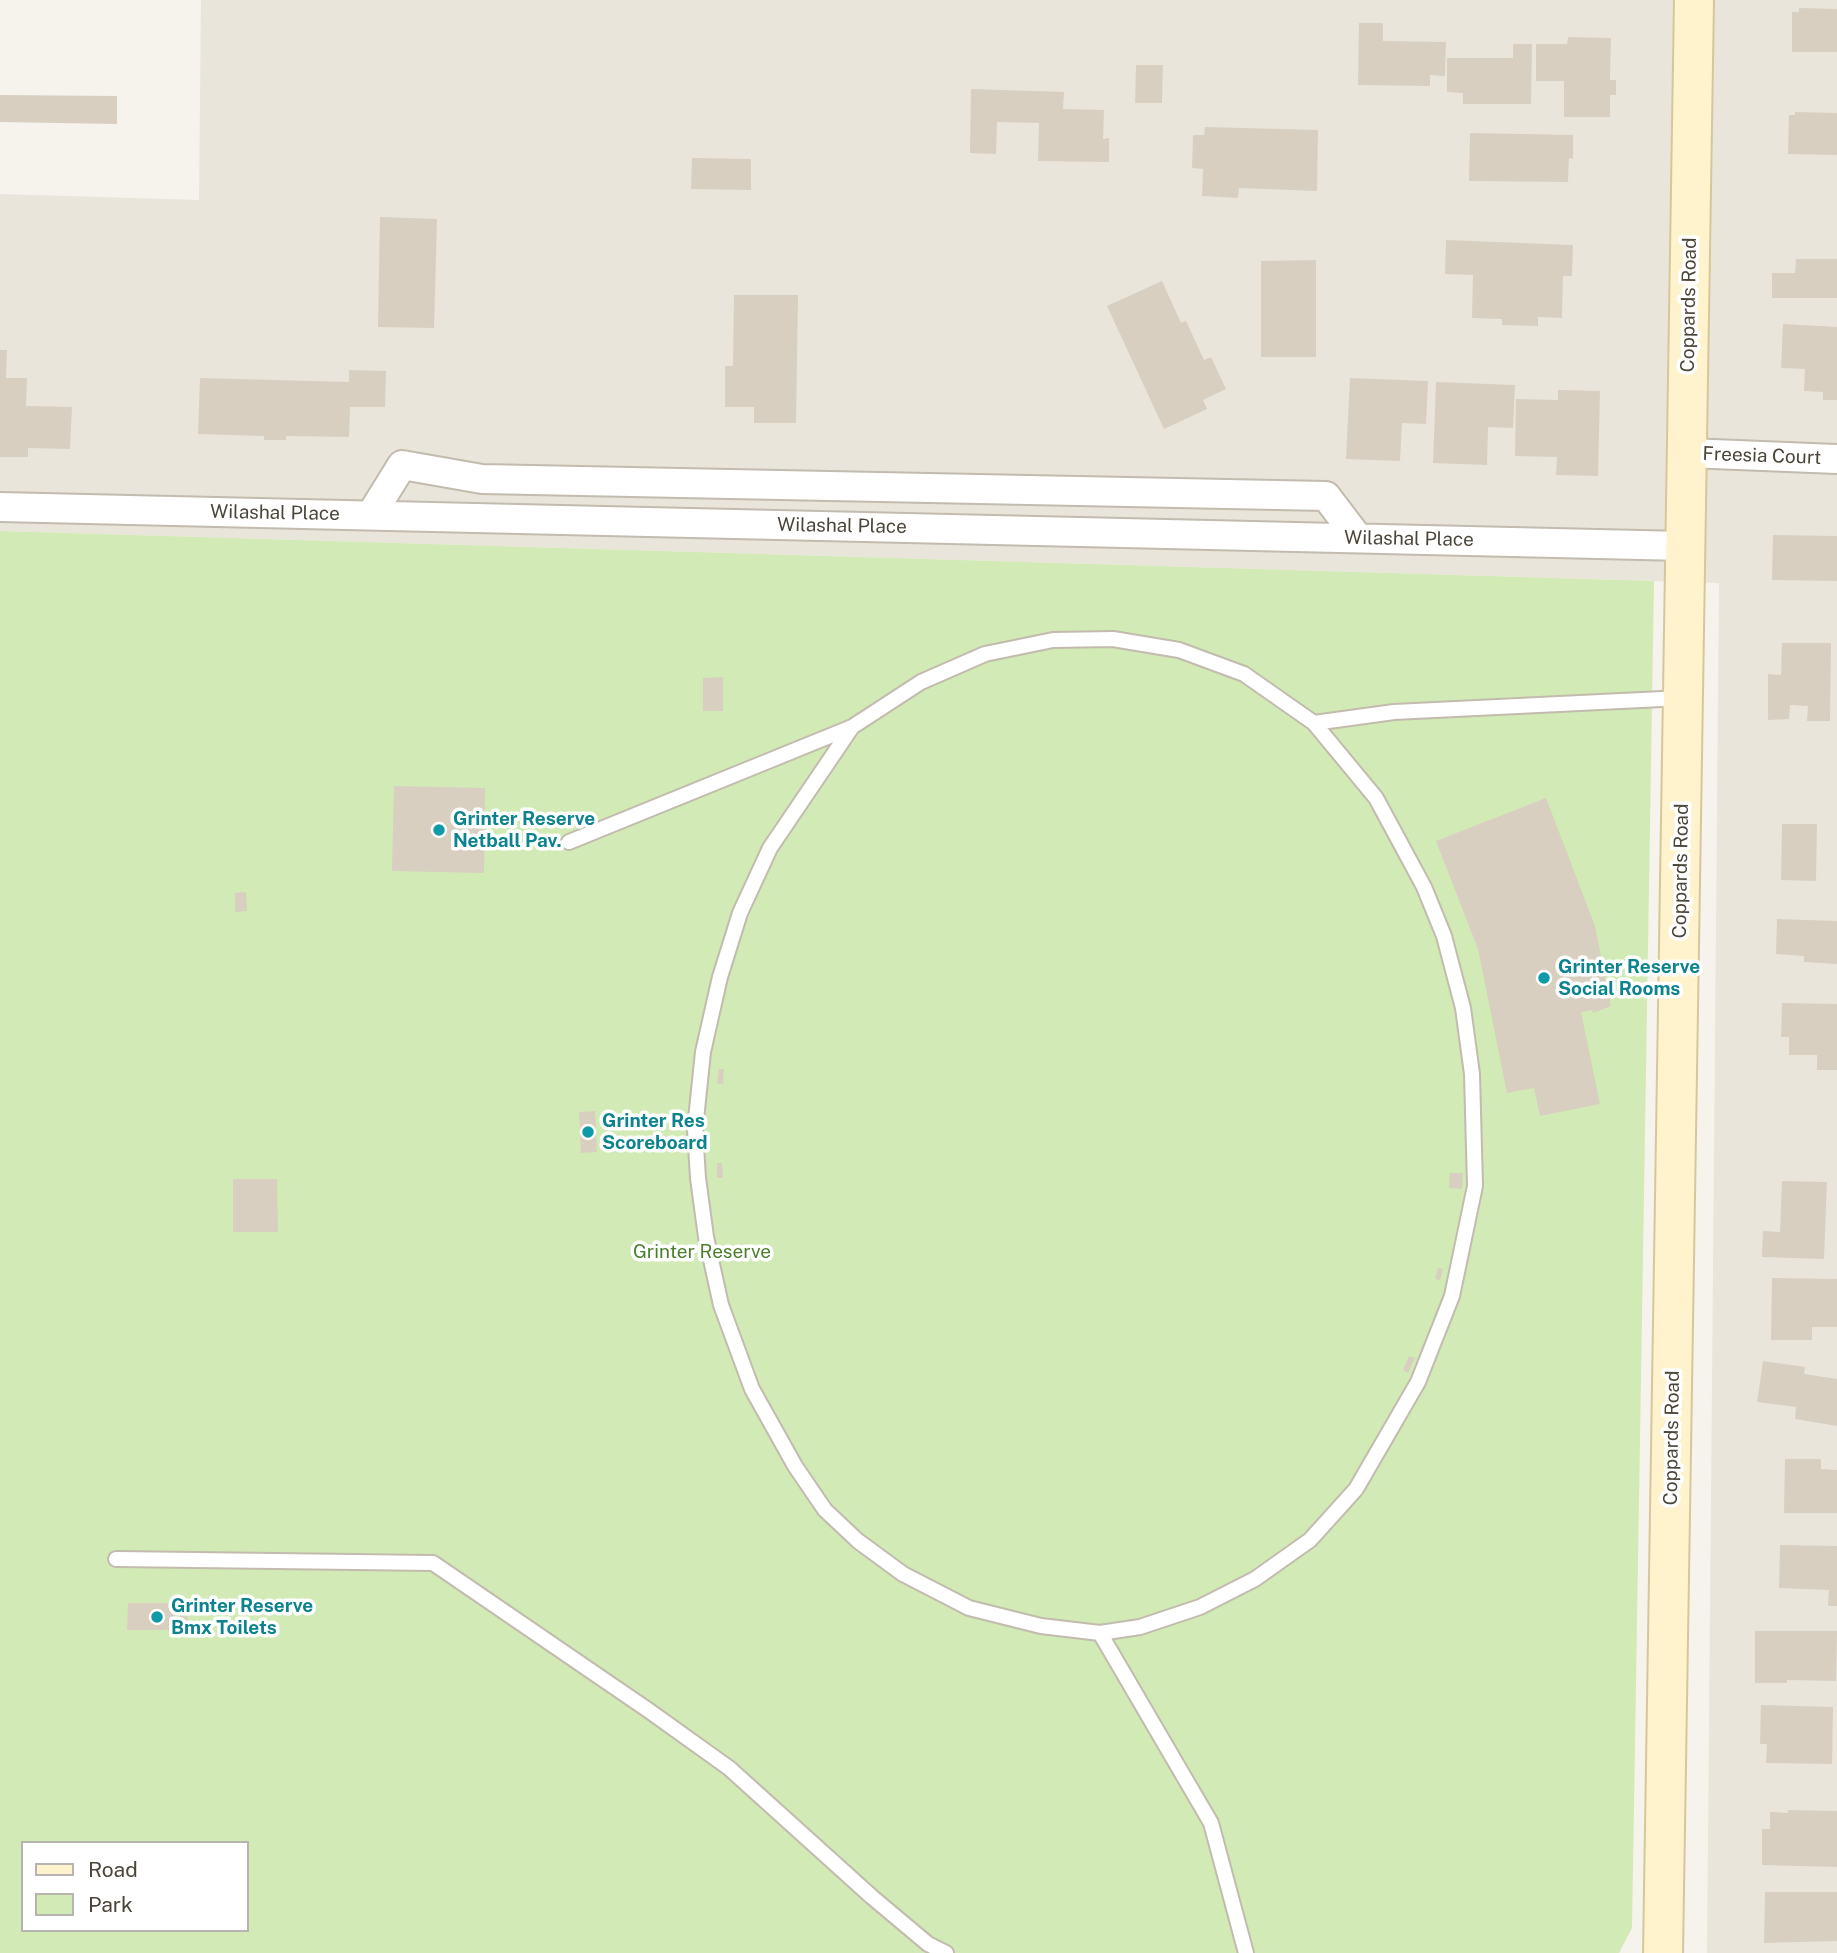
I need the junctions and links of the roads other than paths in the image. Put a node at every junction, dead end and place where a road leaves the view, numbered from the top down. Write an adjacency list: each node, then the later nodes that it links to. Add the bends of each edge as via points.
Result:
1 (1694, 0): 2 (street, Coppards Road)
2 (1688, 453): 3 (street, Freesia Court); 7 (street, Coppards Road)
3 (1837, 459)
4 (0, 507): 5 (street, Wilashal Place)
5 (371, 516): 6 (street, Wilashal Place); 6 (street, via 402,465 482,479 1326,496)
6 (1359, 538): 7 (street, Wilashal Place)
7 (1684, 546): 8 (street, Coppards Road)
8 (1684, 698): 9 (lane, via 1394,712); 16 (street, Coppards Road)
9 (1314, 723): 10 (lane, via 1244,674 1178,650 1113,639 1053,640 985,654 921,682); 13 (lane, via 1376,798 1423,887 1444,936 1462,1008 1472,1074 1475,1186 1452,1296 1418,1382 1384,1441 1356,1489 1310,1540 1255,1579 1200,1607 1140,1627)
10 (852, 727): 11 (lane); 13 (lane, via 769,848 740,912 703,1052 695,1129 698,1178 721,1305 752,1389 795,1466 825,1510 859,1541 903,1574 969,1608 1041,1626)
11 (569, 842)
12 (116, 1559): 14 (lane, via 433,1563 729,1768 881,1905)
13 (1100, 1633): 15 (lane, via 1211,1824)
14 (946, 1953)
15 (1246, 1953)
16 (1663, 1953)

